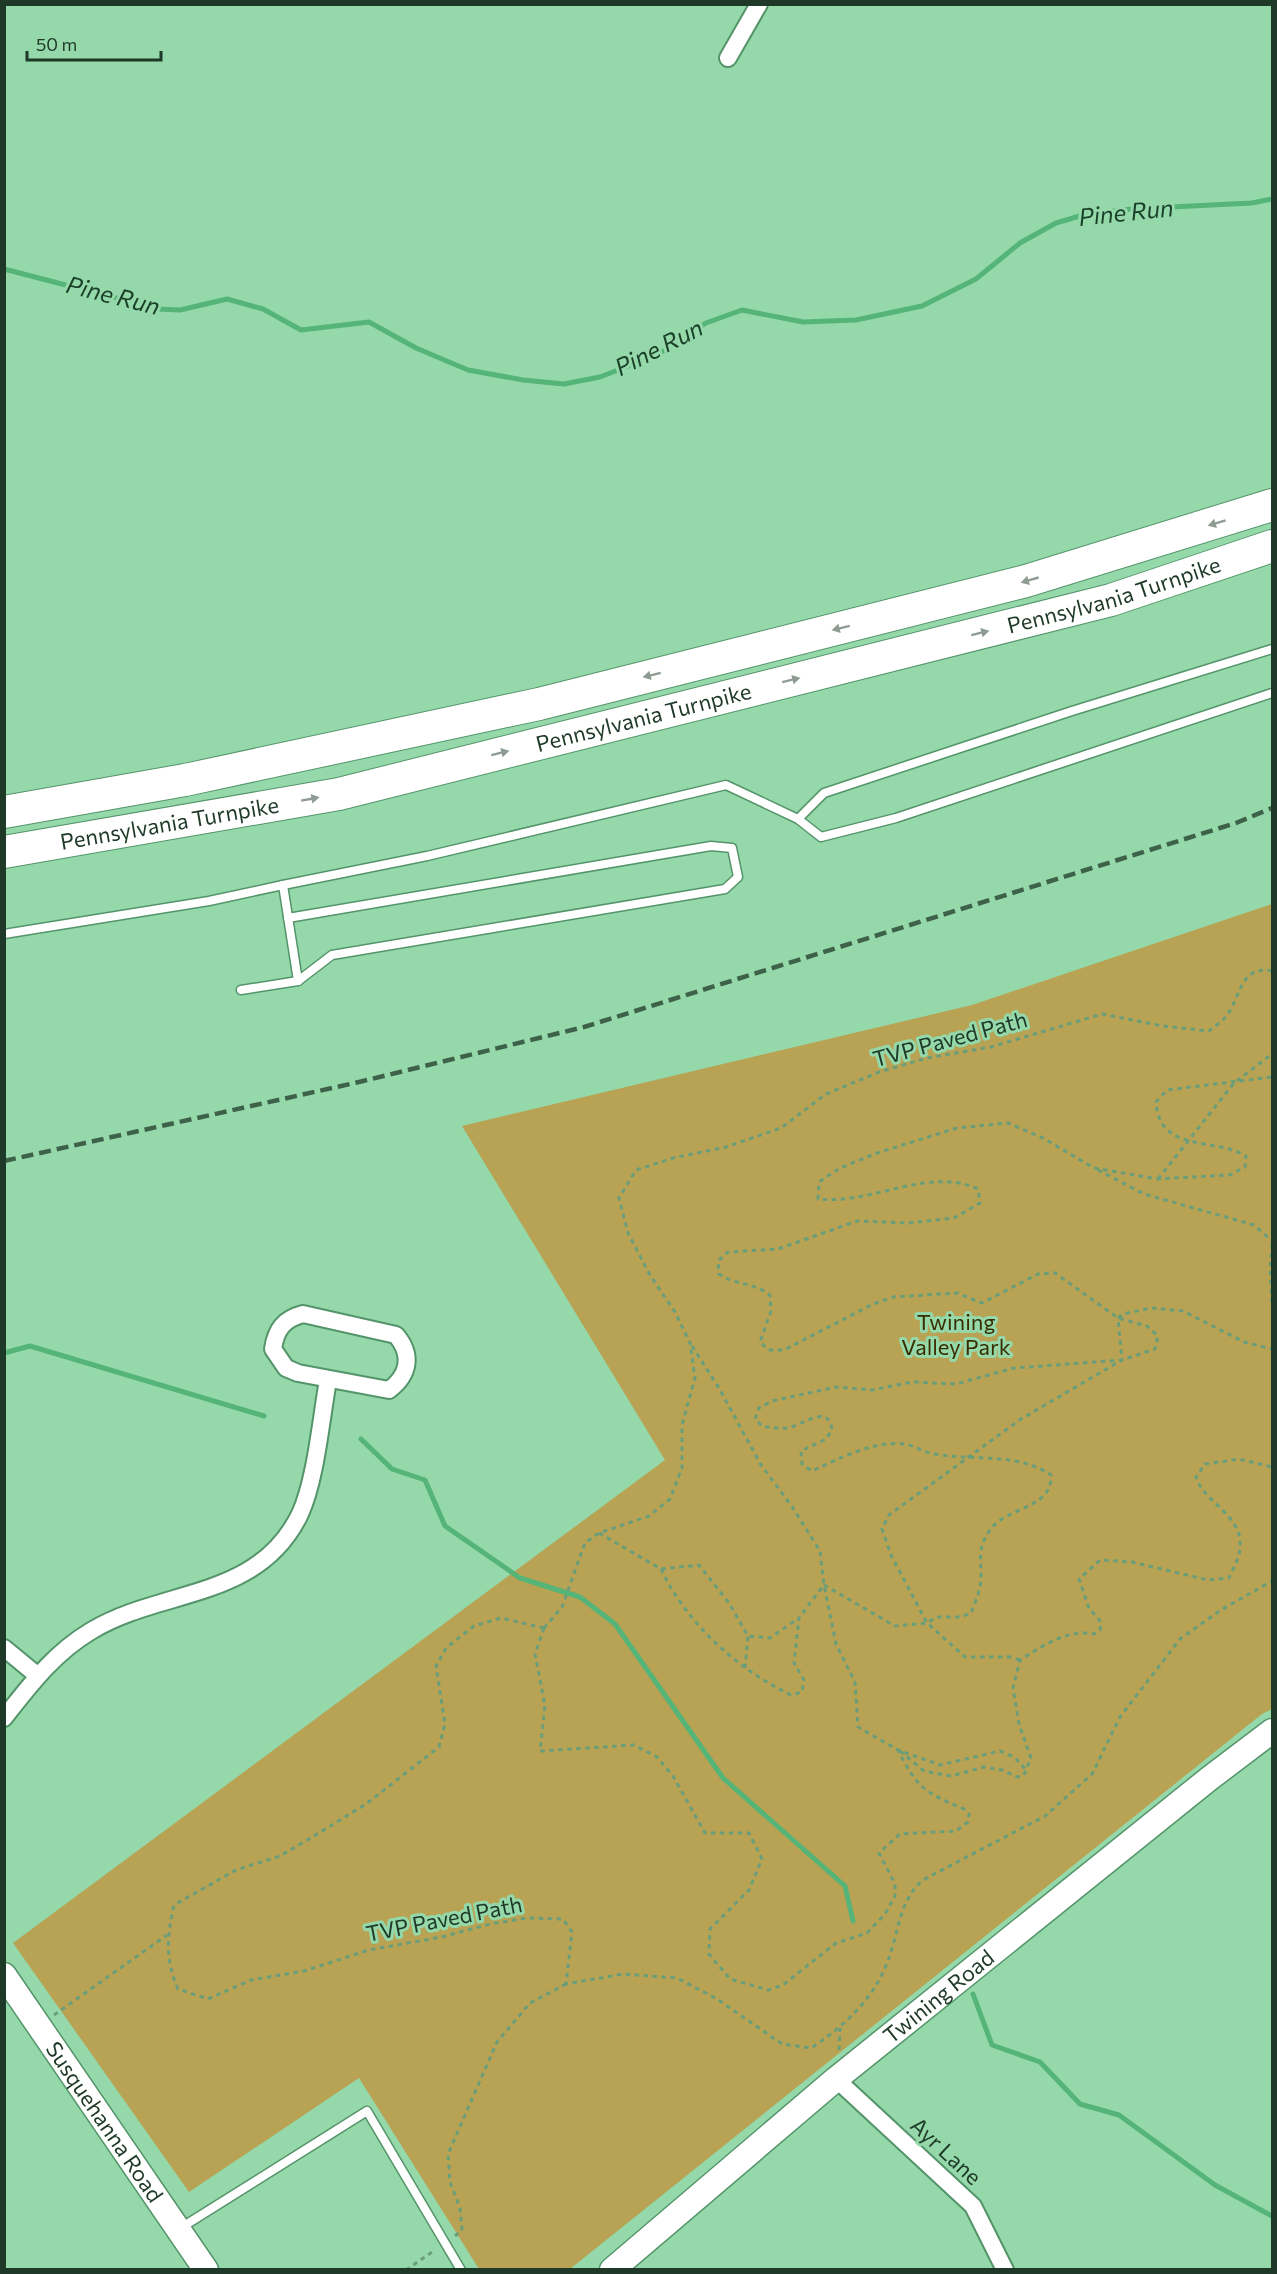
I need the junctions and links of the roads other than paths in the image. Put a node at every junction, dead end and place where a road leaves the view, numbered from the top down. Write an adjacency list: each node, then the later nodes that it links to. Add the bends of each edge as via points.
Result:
1 (759, 4): 2 (street)
2 (728, 58)
3 (1272, 505): 7 (highway, Pennsylvania Turnpike, one-way to 7, via 1026,581 539,704 185,780)
4 (1272, 546): 9 (highway, Pennsylvania Turnpike, one-way to 4, via 339,794 1111,600)
5 (1272, 649): 8 (lane, via 824,793)
6 (1272, 693): 8 (lane, via 896,818 820,837)
7 (4, 812)
8 (798, 819): 10 (lane, via 726,785 427,856)
9 (4, 852)
10 (283, 885): 11 (lane); 12 (lane, via 209,901)
11 (288, 918): 13 (lane); 13 (lane, via 711,846 732,848 738,877 726,889 332,955)
12 (4, 933)
13 (298, 981): 14 (lane)
14 (241, 990)
15 (328, 1380): 15 (street, via 388,1390 400,1382 405,1372 404,1345 396,1335 384,1331 303,1314 289,1317 275,1337 273,1349 277,1358 286,1368); 17 (street, via 306,1496 292,1528 274,1551 255,1567 210,1590 126,1613 91,1631 52,1660)
16 (4, 1648): 17 (street)
17 (38, 1676): 18 (street)
18 (4, 1718)
19 (1272, 1731): 21 (street, Twining Road)
20 (4, 1975): 22 (street, Susquehanna Road)
21 (837, 2079): 25 (street, Twining Road); 26 (street, Ayr Lane, via 973,2206)
22 (179, 2229): 23 (street, Susquehanna Road); 24 (lane, via 367,2111)
23 (206, 2270)
24 (461, 2270)
25 (612, 2270)
26 (1005, 2270)

